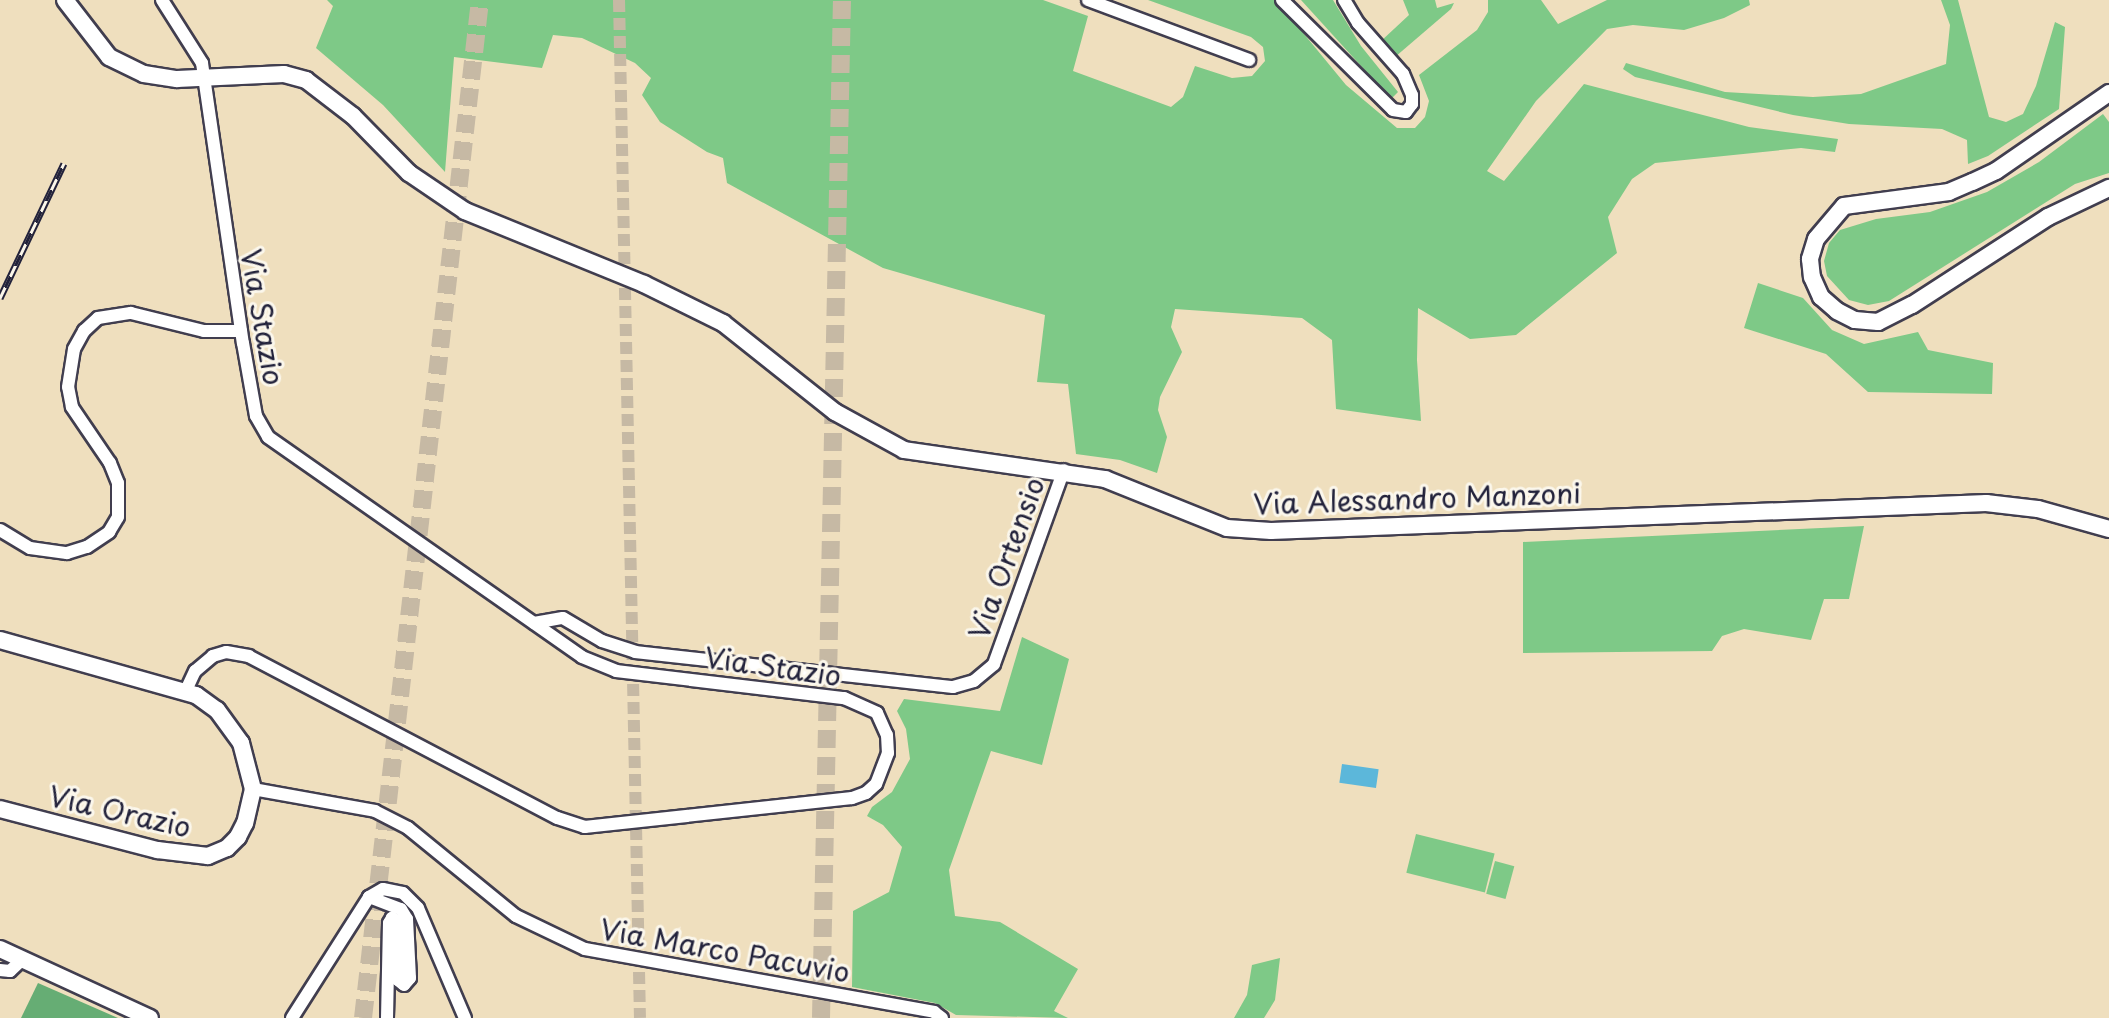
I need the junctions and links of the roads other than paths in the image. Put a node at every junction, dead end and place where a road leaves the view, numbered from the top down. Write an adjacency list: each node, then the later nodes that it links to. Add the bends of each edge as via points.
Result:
1 (65, 0): 7 (street, Via Alessandro Manzoni, via 96,44 124,66 161,78)
2 (162, 0): 7 (street, Via Stazio, via 202,63)
3 (1088, 0): 6 (street)
4 (1282, 0): 5 (street, via 1393,110 1406,112 1412,95 1403,74)
5 (1344, 0)
6 (1249, 60)
7 (203, 77): 10 (street, Via Stazio); 11 (street, Via Alessandro Manzoni, via 284,74 306,80 353,116 409,173 465,211 644,284 723,323 835,412 894,446)
8 (2109, 93): 9 (street, via 1996,171 1949,192 1844,206 1816,239 1812,277 1821,297 1837,311 1855,320 1878,322 2048,217)
9 (2109, 188)
10 (241, 331): 13 (street, via 204,331 131,313 98,318 74,349 68,387 72,407 118,483 118,517 109,532 67,553 30,548); 14 (street, Via Stazio, via 256,416 274,444)
11 (1064, 470): 12 (street, Via Alessandro Manzoni, via 1105,479 1215,524 1241,529 1986,503 2038,509); 14 (street, Via Ortensio, via 994,664 964,684 953,687 635,652 602,641 563,618)
12 (2109, 529)
13 (0, 530)
14 (534, 623): 16 (street, Via Stazio, via 582,657 616,671 821,694 862,704 877,713 887,735 883,770 866,793 852,798 585,827 557,818 249,656 213,656 195,671)
15 (0, 640): 16 (street, Via Orazio)
16 (186, 690): 17 (street, Via Orazio, via 217,710 232,729)
17 (253, 789): 18 (street, Via Orazio, via 238,837 208,856 157,850); 27 (street, Via Marco Pacuvio, via 375,811 408,828 516,916 585,949 934,1012)
18 (0, 809)
19 (369, 897): 24 (street); 25 (street, via 401,909 407,919 410,978 404,985 398,980 398,921 392,918 389,923); 26 (street, via 383,889 413,900)
20 (0, 949): 21 (street)
21 (23, 959): 22 (street, via 10,971); 23 (street)
22 (0, 970)
23 (150, 1018)
24 (292, 1018)
25 (387, 1018)
26 (465, 1018)
27 (942, 1018)

